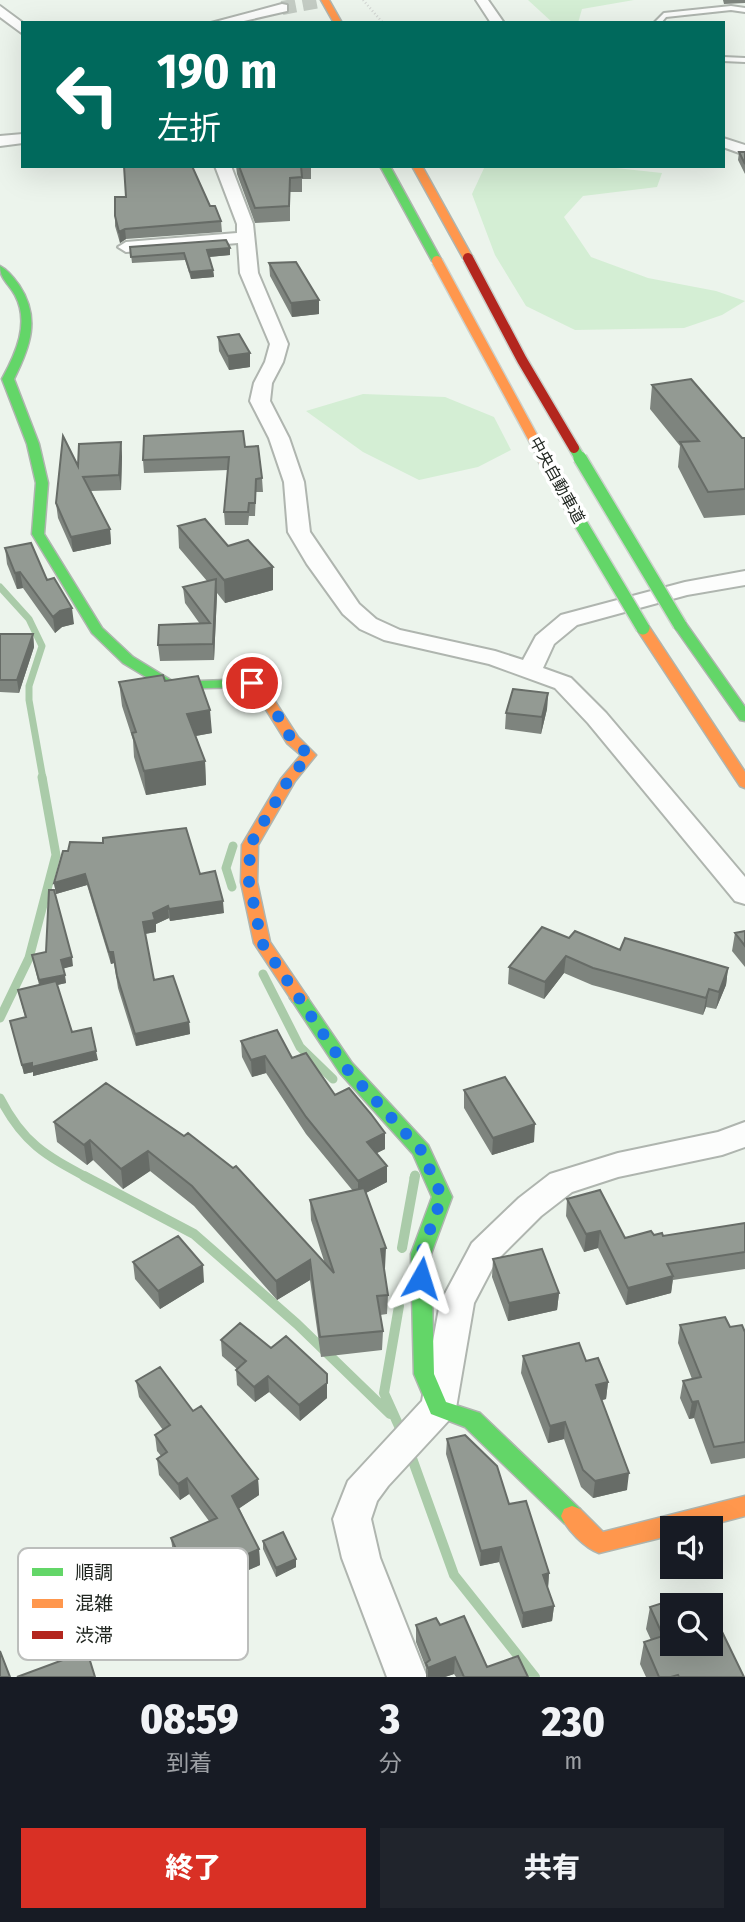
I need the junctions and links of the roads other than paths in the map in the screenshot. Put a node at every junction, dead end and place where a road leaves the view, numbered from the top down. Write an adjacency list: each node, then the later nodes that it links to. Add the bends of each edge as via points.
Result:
1 (325, 0): 8 (main road)
2 (482, 0): 9 (street)
3 (282, 8): 6 (street)
4 (0, 10): 11 (street)
5 (745, 10): 10 (lane, via 664,15)
6 (260, 12): 7 (street)
7 (225, 21)
8 (337, 21)
9 (497, 21)
10 (659, 21)
11 (21, 28)
12 (725, 59): 13 (lane)
13 (745, 60)
14 (21, 138): 15 (street)
15 (0, 141)
16 (725, 143): 17 (street)
17 (745, 149)
18 (224, 168): 21 (street)
19 (387, 168): 27 (main road, 中央自動車道, bridge, via 581,525)
20 (418, 168): 26 (main road, 中央自動車道, bridge, via 522,360 680,625)
21 (247, 237): 22 (street); 25 (street, via 249,273 279,344 260,401 294,482 299,532 318,564 368,624 392,635)
22 (126, 247)
23 (0, 269): 30 (main road, via 27,301 29,329 22,355 8,379 33,444 42,483 37,534 67,586 97,630 128,660 171,685 252,683 265,694 292,740 309,755 289,779 250,845 249,882 262,943 346,1068 421,1150 442,1197 421,1254 424,1374)
24 (745, 578): 25 (street, via 569,620 544,641)
25 (531, 669): 28 (street, via 563,683 597,718)
26 (745, 717)
27 (745, 783)
28 (745, 895)
29 (745, 1135): 30 (street, via 561,1183 530,1207 484,1252 457,1303)
30 (438, 1408): 31 (main road, via 472,1420 600,1543); 32 (street, via 360,1493 352,1519)
31 (745, 1506)
32 (407, 1677)

